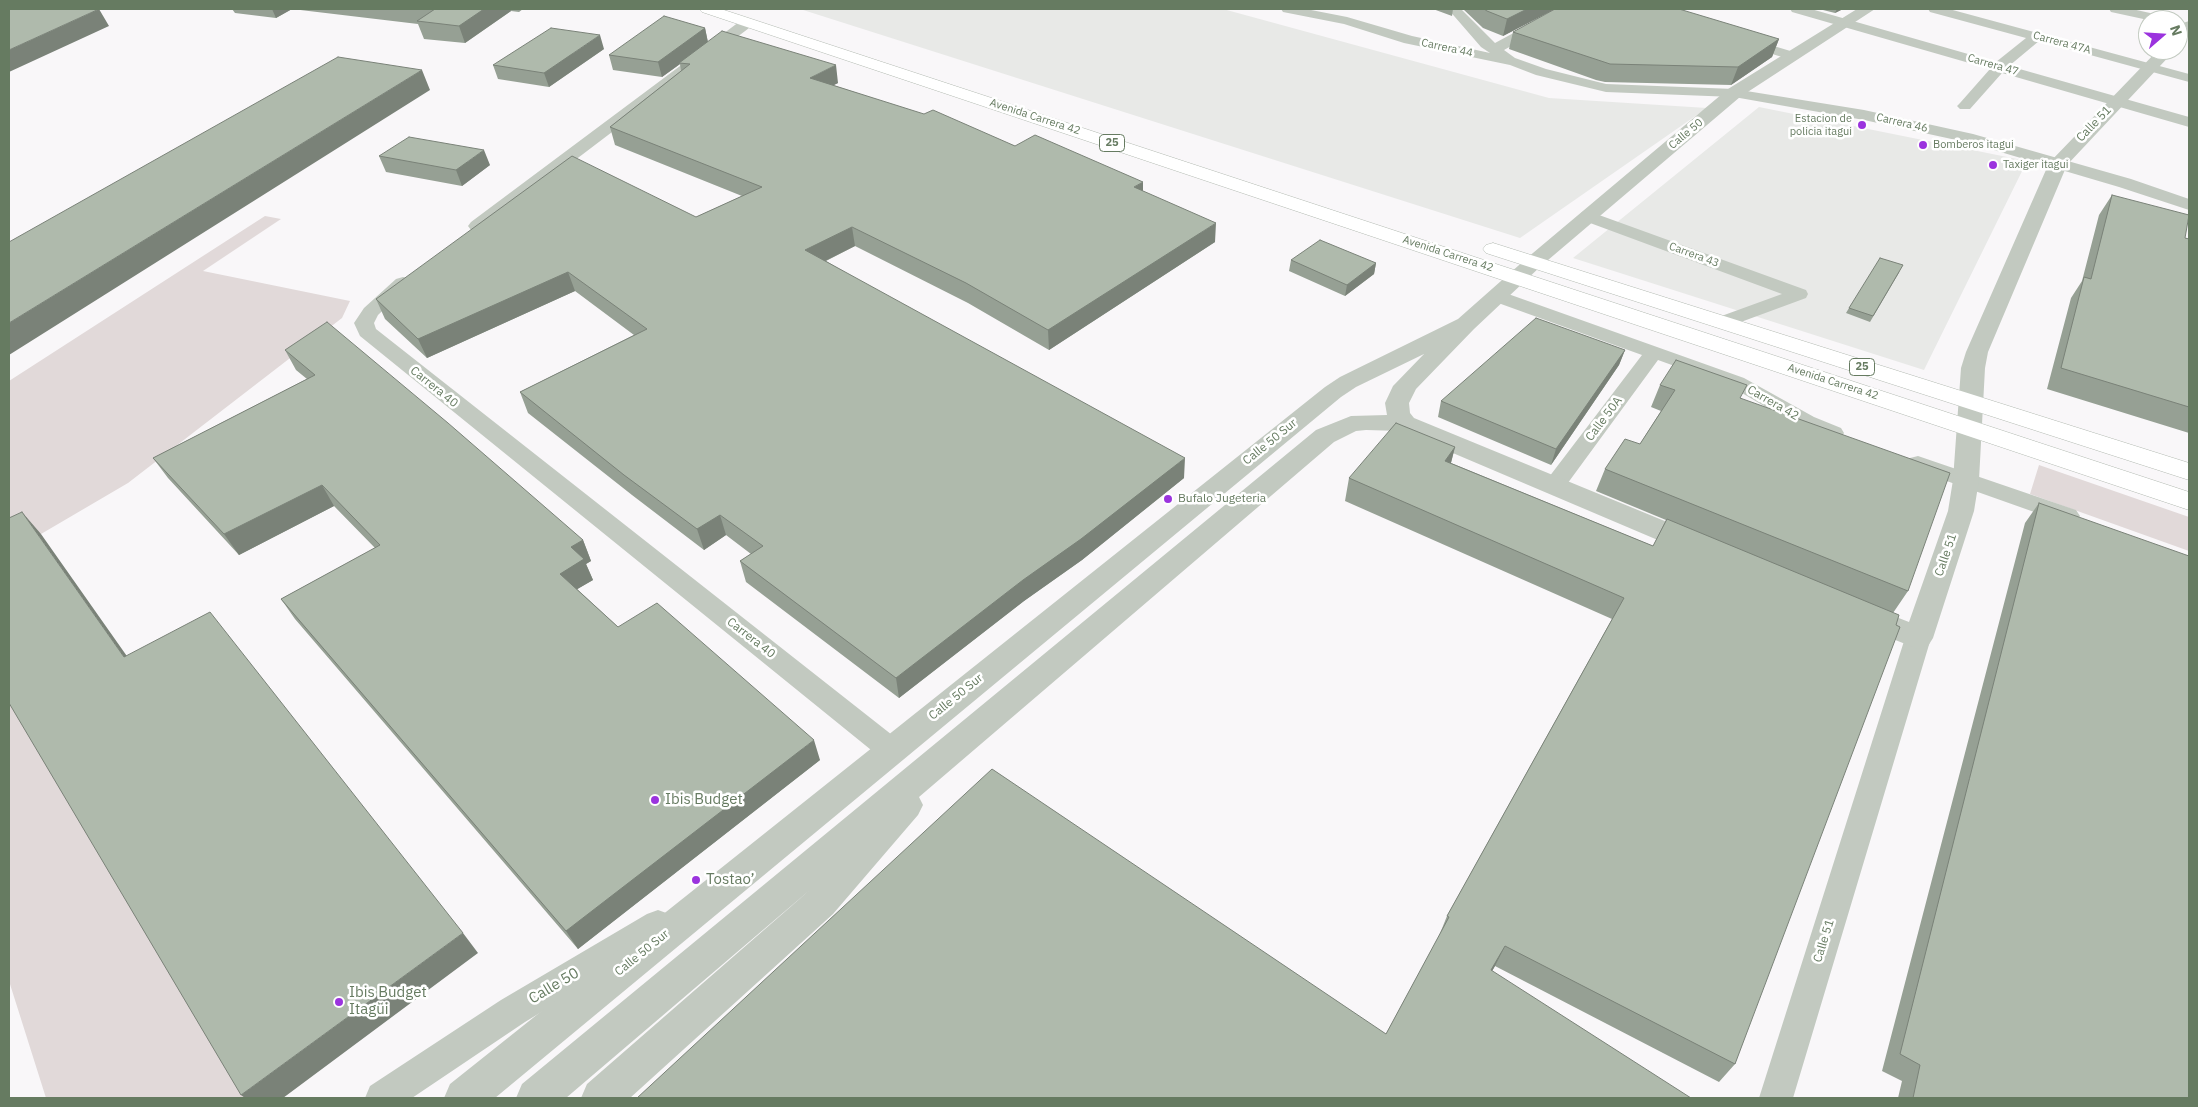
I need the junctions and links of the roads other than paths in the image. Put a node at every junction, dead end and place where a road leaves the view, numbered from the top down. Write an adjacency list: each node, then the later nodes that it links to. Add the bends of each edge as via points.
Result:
1 (707, 9): 10 (highway, Avenida Carrera 42 / 25)
2 (1288, 9): 17 (street, Carrera 44, via 1347,21 1408,40)
3 (1454, 9): 14 (street)
4 (1567, 9): 14 (street)
5 (1797, 9): 11 (street, Carrera 47)
6 (1867, 9): 11 (street, Calle 50)
7 (1935, 9): 12 (street, Carrera 47A)
8 (2116, 9): 9 (street)
9 (2138, 14)
10 (751, 16): 25 (highway, Avenida Carrera 42 / 25); 30 (street); 32 (highway, Avenida Carrera 42 / 25)
11 (1845, 22): 15 (street, Calle 50); 18 (street, Carrera 47)
12 (2037, 36): 18 (street); 19 (street, Carrera 47A)
13 (1735, 38): 15 (street)
14 (1495, 50): 17 (street)
15 (1792, 56): 22 (street, Calle 50)
16 (2159, 60): 19 (street, Calle 51)
17 (1514, 62): 21 (street, Carrera 44)
18 (1999, 67): 23 (street, Carrera 47); 24 (street)
19 (2152, 67): 20 (street, Carrera 47A); 23 (street, Calle 51)
20 (2189, 78)
21 (1606, 88): 22 (street, Carrera 46)
22 (1734, 93): 27 (street, Carrera 46, via 1872,116); 29 (street, Calle 50)
23 (2116, 100): 26 (street, Carrera 47); 27 (street, Calle 51)
24 (1965, 106)
25 (1068, 111)
26 (2189, 122)
27 (2058, 163): 28 (street, Carrera 46); 38 (street, Calle 51, via 1977,352)
28 (2189, 206)
29 (1588, 216): 32 (street, Calle 50); 35 (street, Carrera 43, via 1799,294)
30 (460, 239)
31 (1477, 244): 32 (highway, Avenida Carrera 42 / 25)
32 (1526, 269): 34 (street, Calle 50 Sur); 35 (highway, Avenida Carrera 42 / 25); 38 (highway, Avenida Carrera 42 / 25)
33 (415, 273): 51 (street, Carrera 40, via 371,312 364,323 368,332)
34 (1498, 296): 36 (street, Calle 50 Sur); 37 (street, Carrera 42)
35 (1723, 322): 38 (highway, Avenida Carrera 42 / 25)
36 (1466, 324): 39 (street, Calle 50 Sur, via 1405,386 1397,403 1398,413); 51 (street, Calle 50 Sur, via 1333,392)
37 (1654, 352): 40 (street, Carrera 42, via 1737,382 1807,422); 44 (street, Calle 50A)
38 (1970, 415): 42 (highway, Avenida Carrera 42 / 25); 43 (street, Calle 51); 45 (highway, Avenida Carrera 42 / 25)
39 (1405, 423): 44 (street); 50 (street, via 1351,424 1325,436)
40 (1854, 440)
41 (1900, 457): 43 (street)
42 (2189, 472)
43 (1966, 480): 46 (street); 49 (street, Calle 51, via 1961,511)
44 (1554, 486): 47 (street)
45 (2189, 502)
46 (2088, 523)
47 (1718, 554)
48 (1845, 608): 49 (street)
49 (1918, 638): 57 (street, Calle 51)
50 (964, 738): 55 (street); 56 (street, via 821,902)
51 (892, 750): 52 (street, Calle 50 Sur)
52 (730, 881): 53 (street, Calle 50 Sur); 54 (street, Calle 50, via 513,1011)
53 (469, 1094)
54 (382, 1098)
55 (536, 1098)
56 (601, 1098)
57 (1776, 1098)

